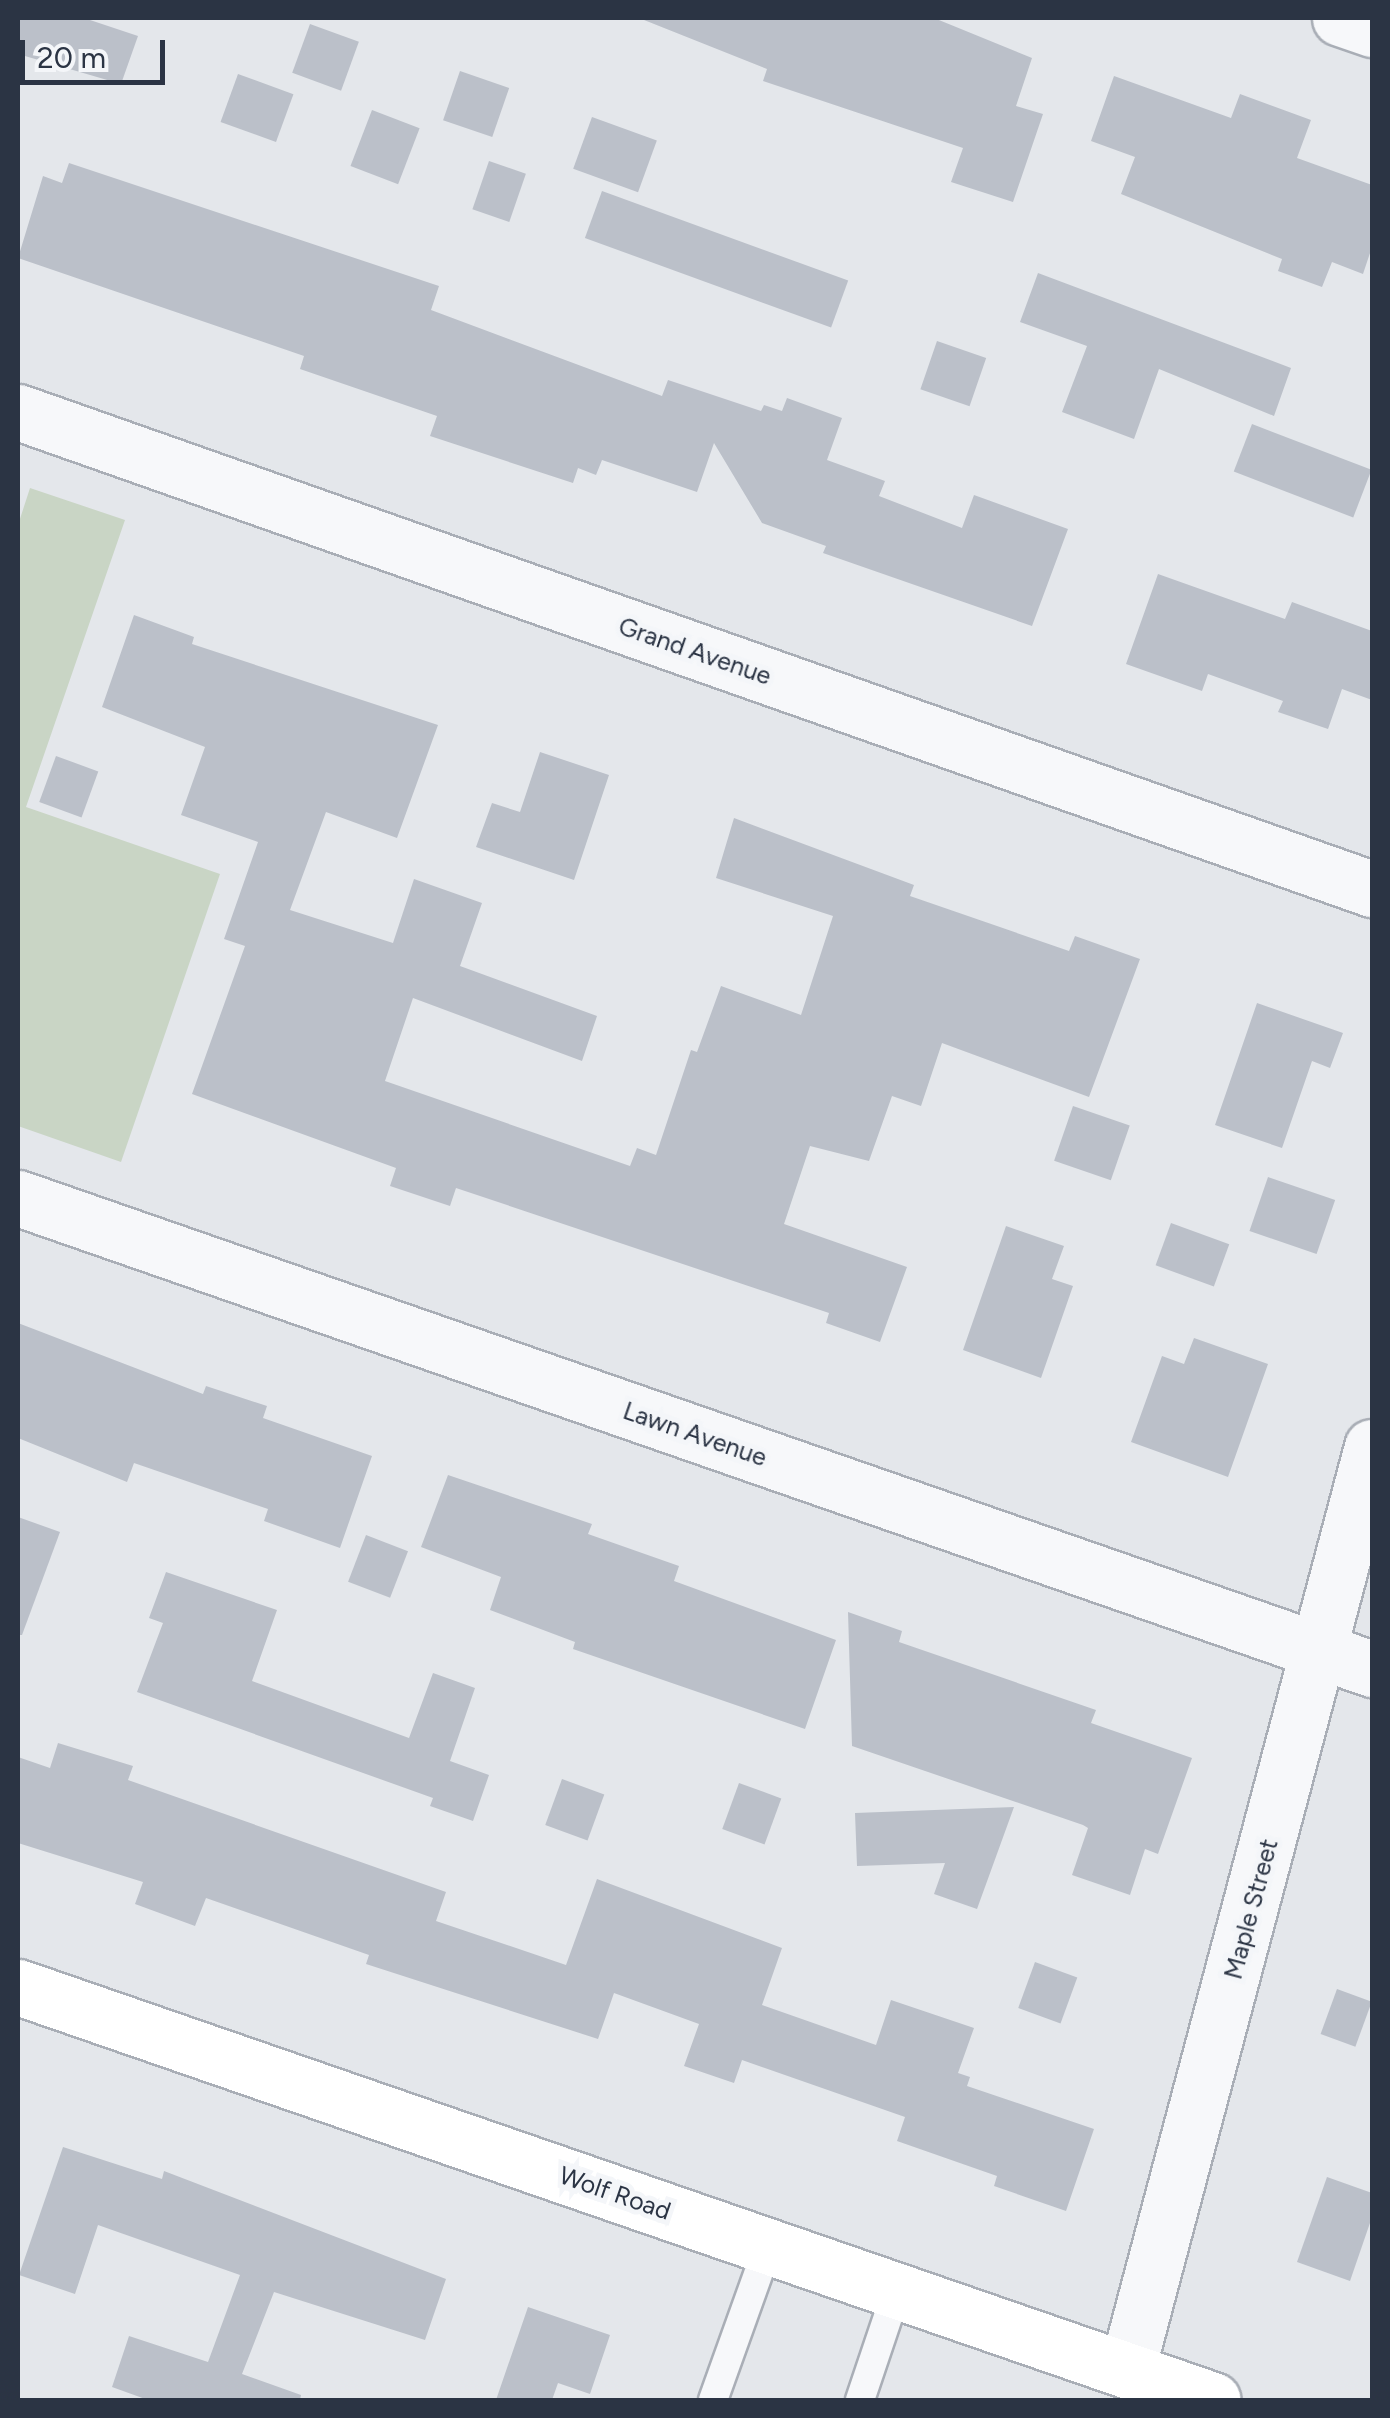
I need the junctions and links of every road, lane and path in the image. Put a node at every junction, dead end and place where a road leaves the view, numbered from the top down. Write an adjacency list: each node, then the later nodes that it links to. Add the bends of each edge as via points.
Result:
1 (1340, 18): 2 (street)
2 (1372, 29)
3 (18, 412): 4 (street, Grand Avenue)
4 (1372, 889)
5 (18, 1198): 7 (street, Lawn Avenue)
6 (1372, 1448): 7 (street, Maple Street)
7 (1321, 1651): 8 (street, Lawn Avenue); 12 (street, Maple Street)
8 (1372, 1669)
9 (18, 1987): 10 (main road, Wolf Road)
10 (768, 2246): 11 (main road, Wolf Road); 13 (lane)
11 (897, 2290): 12 (main road, Wolf Road); 14 (lane)
12 (1127, 2369): 15 (main road, Wolf Road)
13 (713, 2400)
14 (860, 2400)
15 (1213, 2400)

